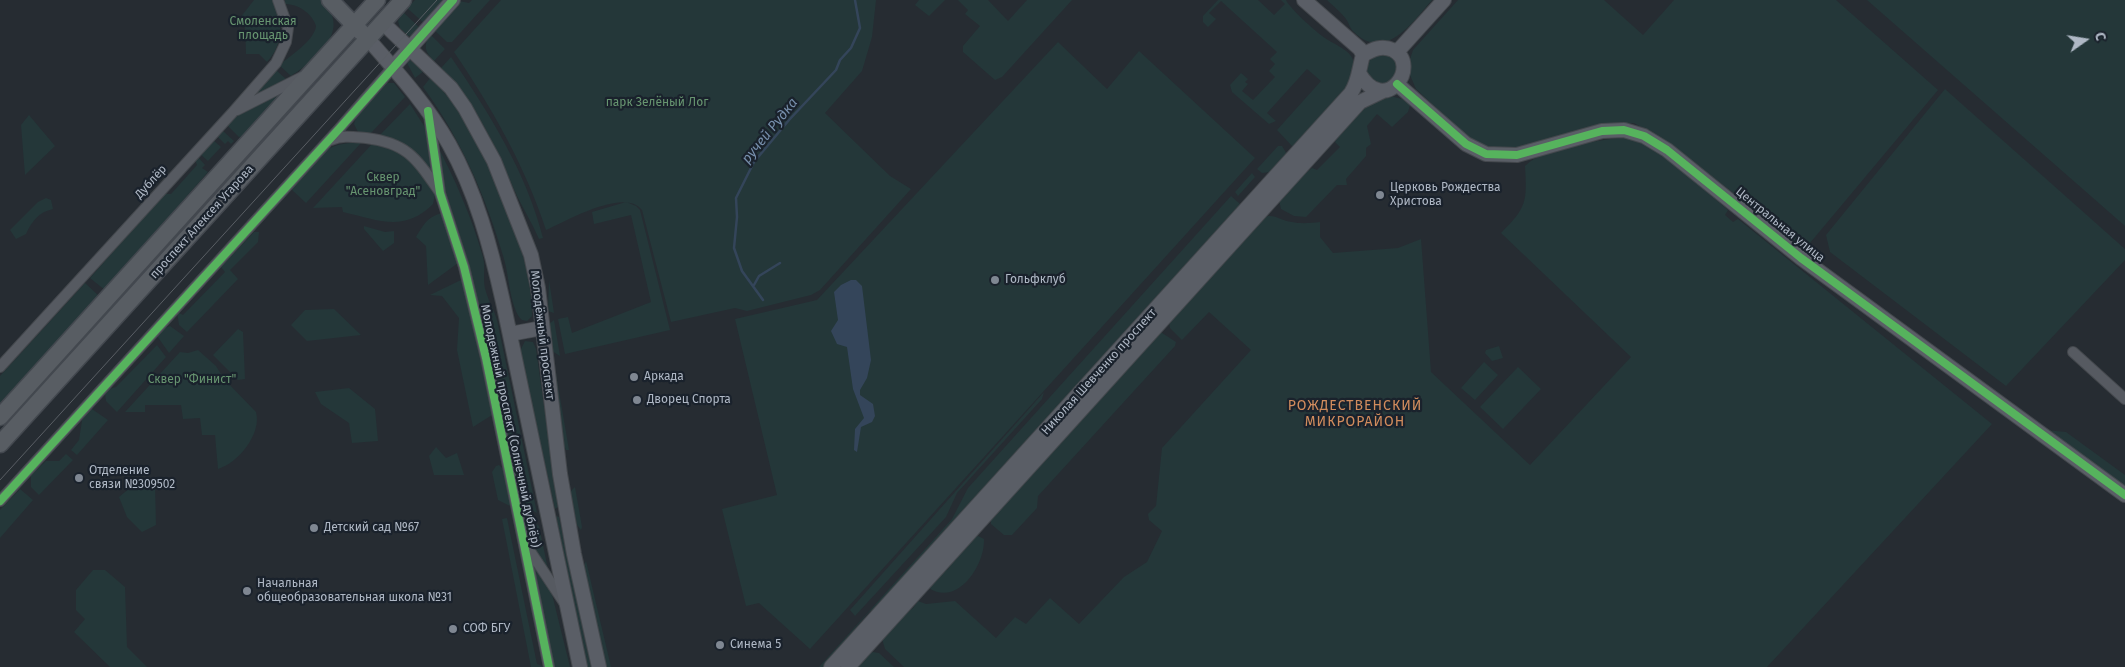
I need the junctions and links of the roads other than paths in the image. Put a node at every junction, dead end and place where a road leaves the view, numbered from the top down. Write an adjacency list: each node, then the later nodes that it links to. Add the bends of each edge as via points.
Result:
1 (278, 0): 20 (street, Дублёр, via 288,28 286,42 276,62)
2 (330, 0): 9 (main road)
3 (404, 0): 8 (main road, проспект Алексея Угарова)
4 (453, 0): 11 (main road)
5 (1304, 0): 13 (main road)
6 (1444, 0): 12 (main road)
7 (367, 4): 8 (main road, Молодёжный проспект); 9 (main road, проспект Алексея Угарова)
8 (383, 22): 10 (main road, проспект Алексея Угарова); 11 (main road, Молодёжный проспект)
9 (354, 25): 10 (main road); 15 (main road, проспект Алексея Угарова)
10 (368, 39): 14 (main road); 29 (main road, проспект Алексея Угарова)
11 (410, 49): 14 (main road); 23 (main road, Молодёжный проспект, via 456,95 494,160 531,255)
12 (1397, 52): 13 (main road, via 1380,47); 17 (main road, via 1404,67)
13 (1364, 55): 16 (main road)
14 (394, 66): 19 (main road); 21 (street)
15 (316, 69): 20 (street); 28 (main road, проспект Алексея Угарова)
16 (1359, 73): 18 (main road, via 1366,85); 32 (main road, Николая Шевченко проспект, via 1351,93 1297,156)
17 (1397, 84): 18 (main road); 30 (main road, Центральная улица, via 1466,144 1486,154 1516,155 1602,131 1624,130 1644,136 1668,150 1802,258)
18 (1384, 91): 32 (main road, Николая Шевченко проспект, via 1360,102)
19 (428, 111): 22 (street); 24 (main road, via 449,144 476,209 494,263)
20 (233, 112): 26 (street, Дублёр)
21 (328, 142): 22 (street, via 346,136 381,140 401,147 417,162); 31 (street)
22 (440, 193): 33 (street, Молодежный проспект (Солнечный дублёр), via 472,296)
23 (542, 328): 24 (main road); 37 (main road, Молодёжный проспект, via 560,474)
24 (510, 334): 34 (main road)
25 (2073, 352): 27 (street)
26 (0, 367)
27 (2125, 399)
28 (0, 417)
29 (0, 444)
30 (2125, 495)
31 (0, 501)
32 (975, 517): 38 (main road, Николая Шевченко проспект); 39 (main road, Николая Шевченко проспект)
33 (523, 540): 34 (street); 35 (street, Молодежный проспект (Солнечный дублёр))
34 (567, 607): 36 (main road)
35 (549, 667)
36 (580, 667)
37 (599, 667)
38 (831, 667)
39 (848, 667)

